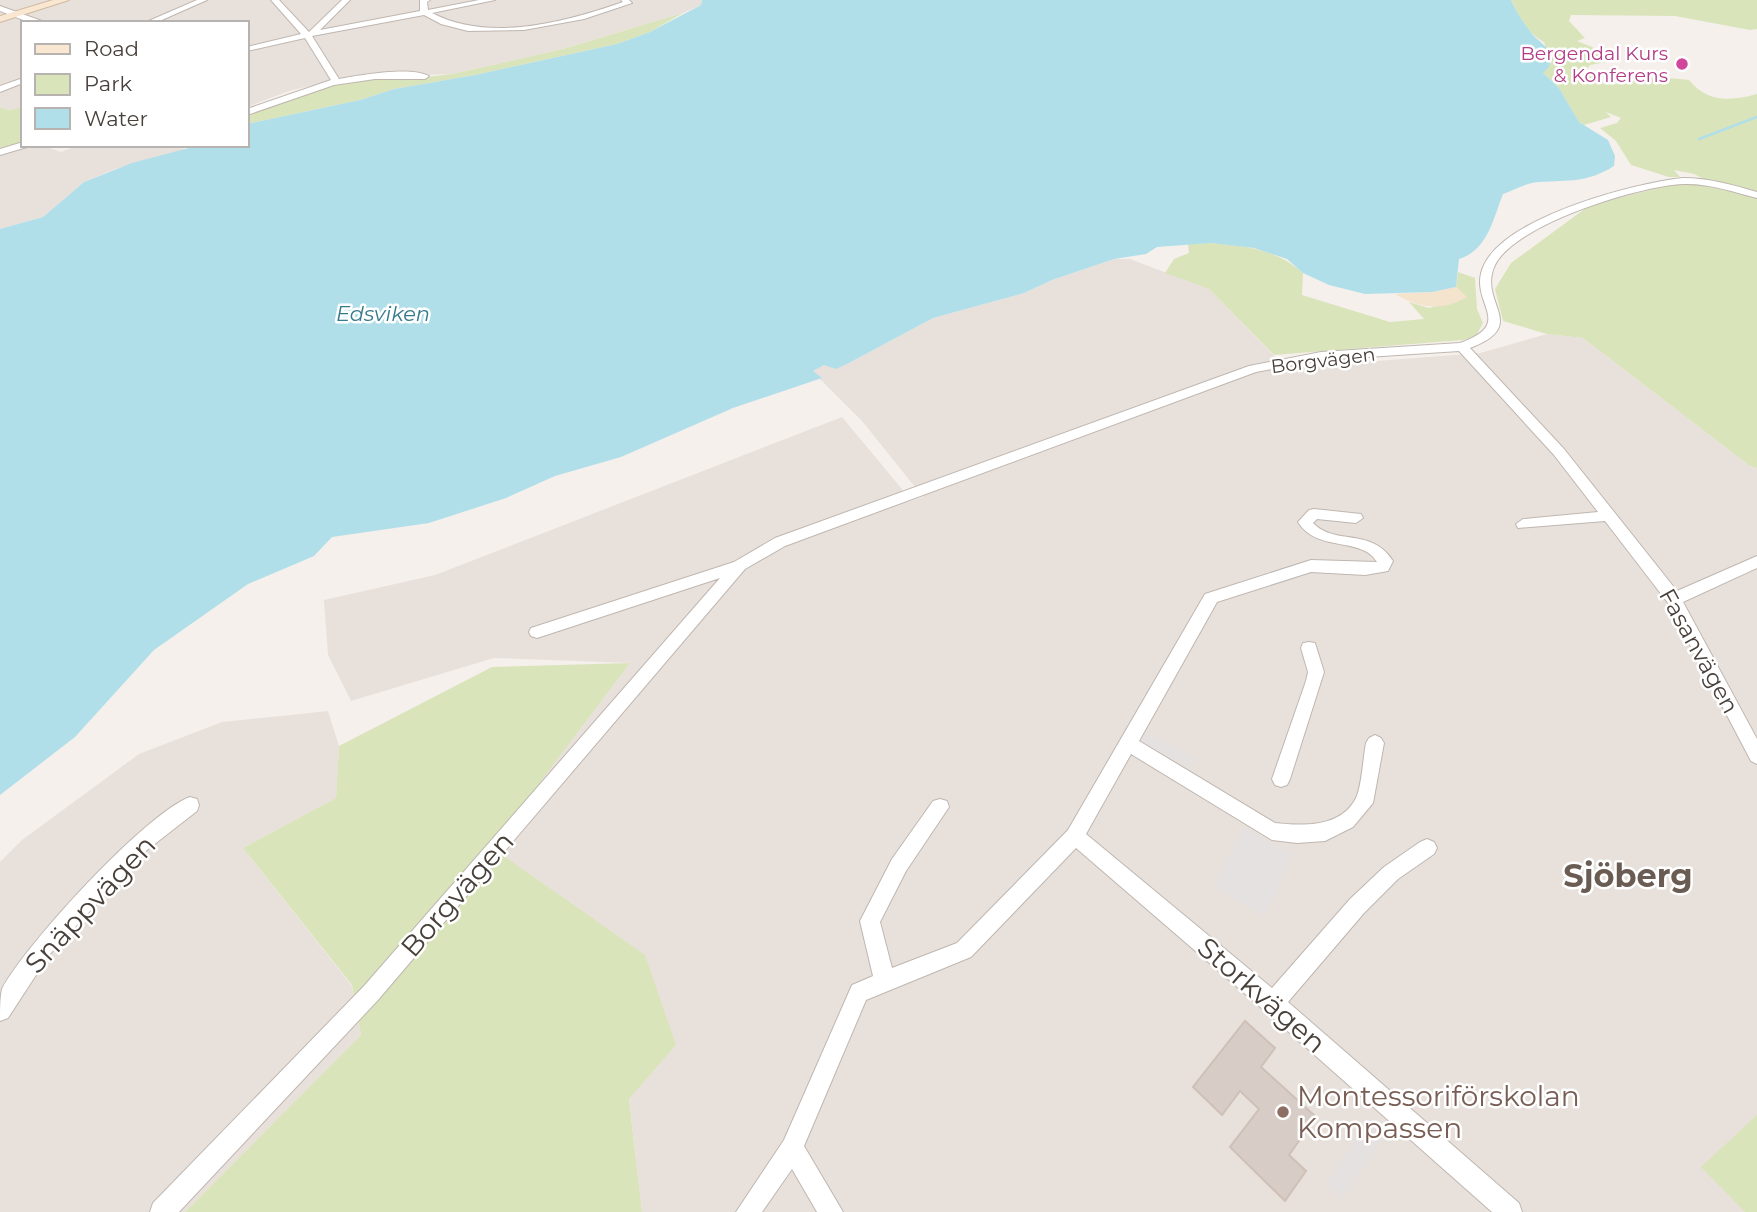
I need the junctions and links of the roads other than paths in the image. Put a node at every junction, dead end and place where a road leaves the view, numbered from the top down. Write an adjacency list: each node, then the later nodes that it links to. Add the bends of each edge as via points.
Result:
1 (64, 0): 10 (street)
2 (203, 0): 13 (street)
3 (275, 0): 14 (street)
4 (346, 0): 14 (street)
5 (426, 0): 9 (street)
6 (491, 0): 9 (street)
7 (625, 0): 9 (street, via 628,3 593,15 523,27 457,27)
8 (0, 8): 10 (street)
9 (424, 12): 14 (street)
10 (17, 14): 11 (street); 12 (street)
11 (0, 19)
12 (34, 21)
13 (153, 21)
14 (307, 35): 15 (street); 19 (street)
15 (275, 41): 16 (street); 17 (street)
16 (248, 43)
17 (248, 49)
18 (425, 76): 19 (street)
19 (335, 80): 22 (street)
20 (21, 81): 21 (street)
21 (0, 89)
22 (248, 112)
23 (21, 146): 24 (street)
24 (0, 152)
25 (1757, 195): 26 (street, Borgvägen, via 1687,180 1667,181 1586,203 1533,229 1497,253 1490,264 1485,278 1494,330 1483,341)
26 (1462, 347): 27 (street, Fasanvägen, via 1559,452); 31 (street, Borgvägen, via 1321,356 1253,369 780,542)
27 (1609, 516): 29 (street); 32 (street, Fasanvägen)
28 (1356, 518): 36 (street, via 1314,514 1305,522 1312,531 1376,549 1385,561 1383,567 1311,566 1211,598)
29 (1523, 524)
30 (1757, 562): 32 (street)
31 (740, 565): 33 (street, Borgvägen); 47 (street, Borgvägen, via 371,993)
32 (1674, 600): 37 (street, Fasanvägen)
33 (537, 632)
34 (1309, 648): 38 (street, via 1316,672)
35 (1375, 743): 36 (street, via 1364,803 1346,821 1325,832 1297,834 1272,831)
36 (1129, 744): 41 (street)
37 (1757, 756)
38 (1281, 779)
39 (190, 805): 45 (street, Snäppvägen, via 140,844 42,948)
40 (940, 807): 43 (street, via 900,865 870,921)
41 (1075, 836): 43 (street, via 964,950); 44 (street, Storkvägen)
42 (1427, 848): 44 (street, via 1391,873 1357,906)
43 (885, 982): 46 (street, via 859,992)
44 (1273, 1003): 50 (street, Storkvägen)
45 (0, 1010)
46 (792, 1148): 48 (street); 49 (street)
47 (162, 1212)
48 (748, 1212)
49 (831, 1212)
50 (1510, 1212)

